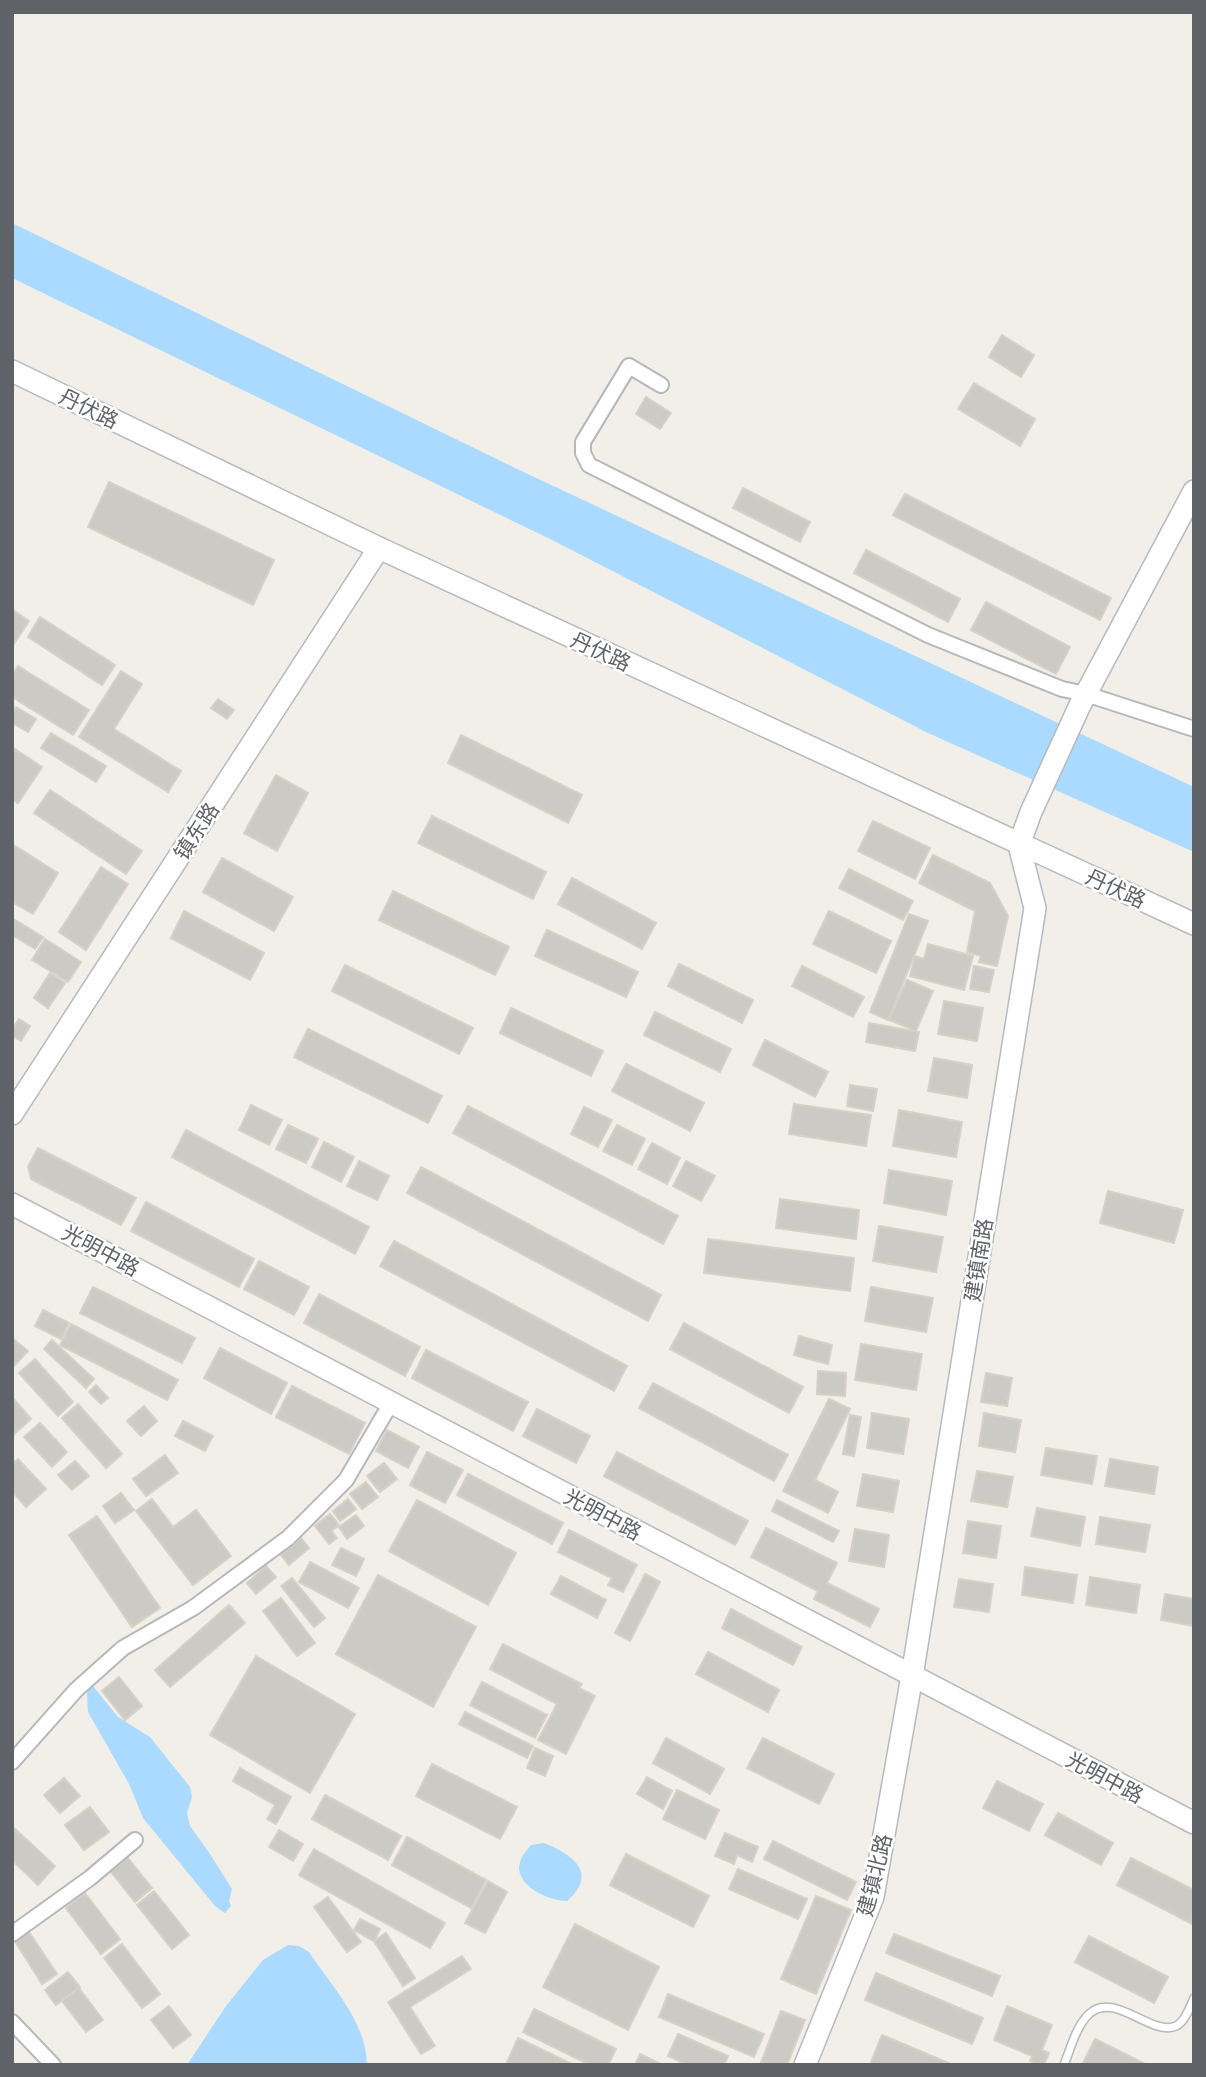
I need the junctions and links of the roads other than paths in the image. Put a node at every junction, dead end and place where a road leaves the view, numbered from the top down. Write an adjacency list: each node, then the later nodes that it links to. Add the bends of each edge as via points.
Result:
1 (12, 371): 4 (street, 丹伏路)
2 (661, 385): 5 (street, via 629,366 583,442 589,465 928,635 1062,689)
3 (1194, 491): 5 (street)
4 (379, 548): 7 (street, 丹伏路); 9 (street, 镇东路)
5 (1082, 703): 6 (street); 7 (street)
6 (1194, 729)
7 (1019, 845): 8 (street, 丹伏路); 12 (street, 建镇南路, via 1035,908)
8 (1194, 924)
9 (12, 1114)
10 (12, 1204): 11 (street, 光明中路)
11 (391, 1403): 12 (street, 光明中路); 13 (street, via 346,1480 288,1538 193,1608 123,1648 76,1690)
12 (912, 1676): 14 (street, 光明中路); 20 (street, 建镇北路, via 873,1897)
13 (12, 1762)
14 (1194, 1823)
15 (135, 1840): 16 (street)
16 (12, 1934)
17 (1194, 1998): 21 (lane, via 1176,2026 1163,2027 1100,2008 1088,2015)
18 (12, 2022): 19 (street)
19 (52, 2065)
20 (805, 2065)
21 (1064, 2065)

